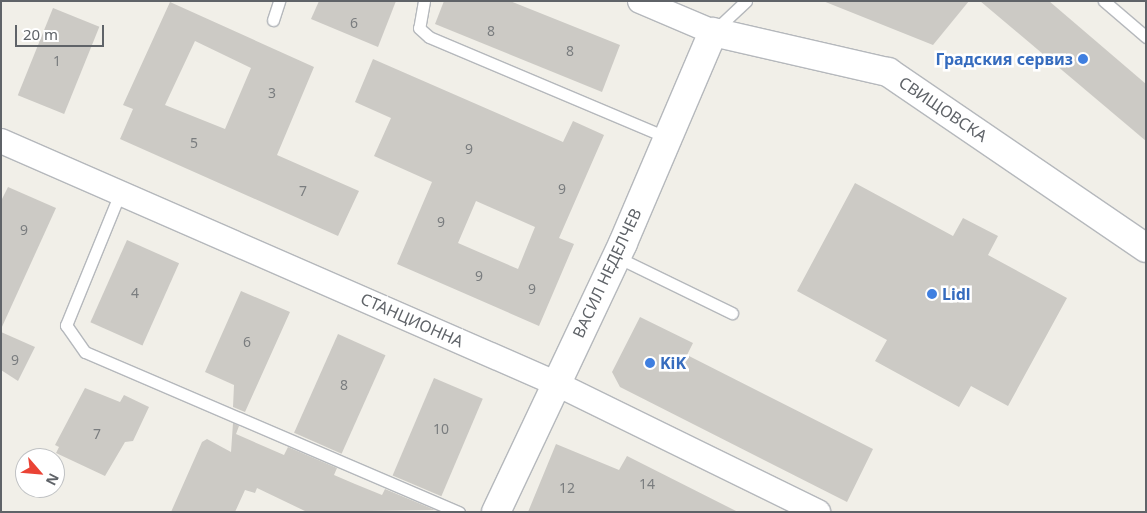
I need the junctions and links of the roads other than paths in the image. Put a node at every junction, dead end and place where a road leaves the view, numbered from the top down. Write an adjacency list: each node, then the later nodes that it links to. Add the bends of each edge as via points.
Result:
1 (279, 1): 6 (lane)
2 (424, 1): 9 (lane, via 419,28 429,37)
3 (640, 1): 7 (street)
4 (746, 1): 7 (lane)
5 (1104, 1): 8 (lane)
6 (273, 20)
7 (713, 32): 9 (street, ВАСИЛ НЕДЕЛЧЕВ); 12 (street, СВИЩОВСКА, via 888,72)
8 (1146, 37)
9 (668, 138): 13 (street, ВАСИЛ НЕДЕЛЧЕВ)
10 (1, 140): 11 (street, СТАНЦИОННА)
11 (120, 193): 15 (street, СТАНЦИОННА); 16 (lane, via 66,325 85,352)
12 (1146, 248)
13 (616, 256): 14 (lane); 15 (street, ВАСИЛ НЕДЕЛЧЕВ)
14 (732, 313)
15 (555, 383): 17 (street, ВАСИЛ НЕДЕЛЧЕВ); 18 (street, СТАНЦИОННА)
16 (459, 512)
17 (496, 512)
18 (818, 512)

